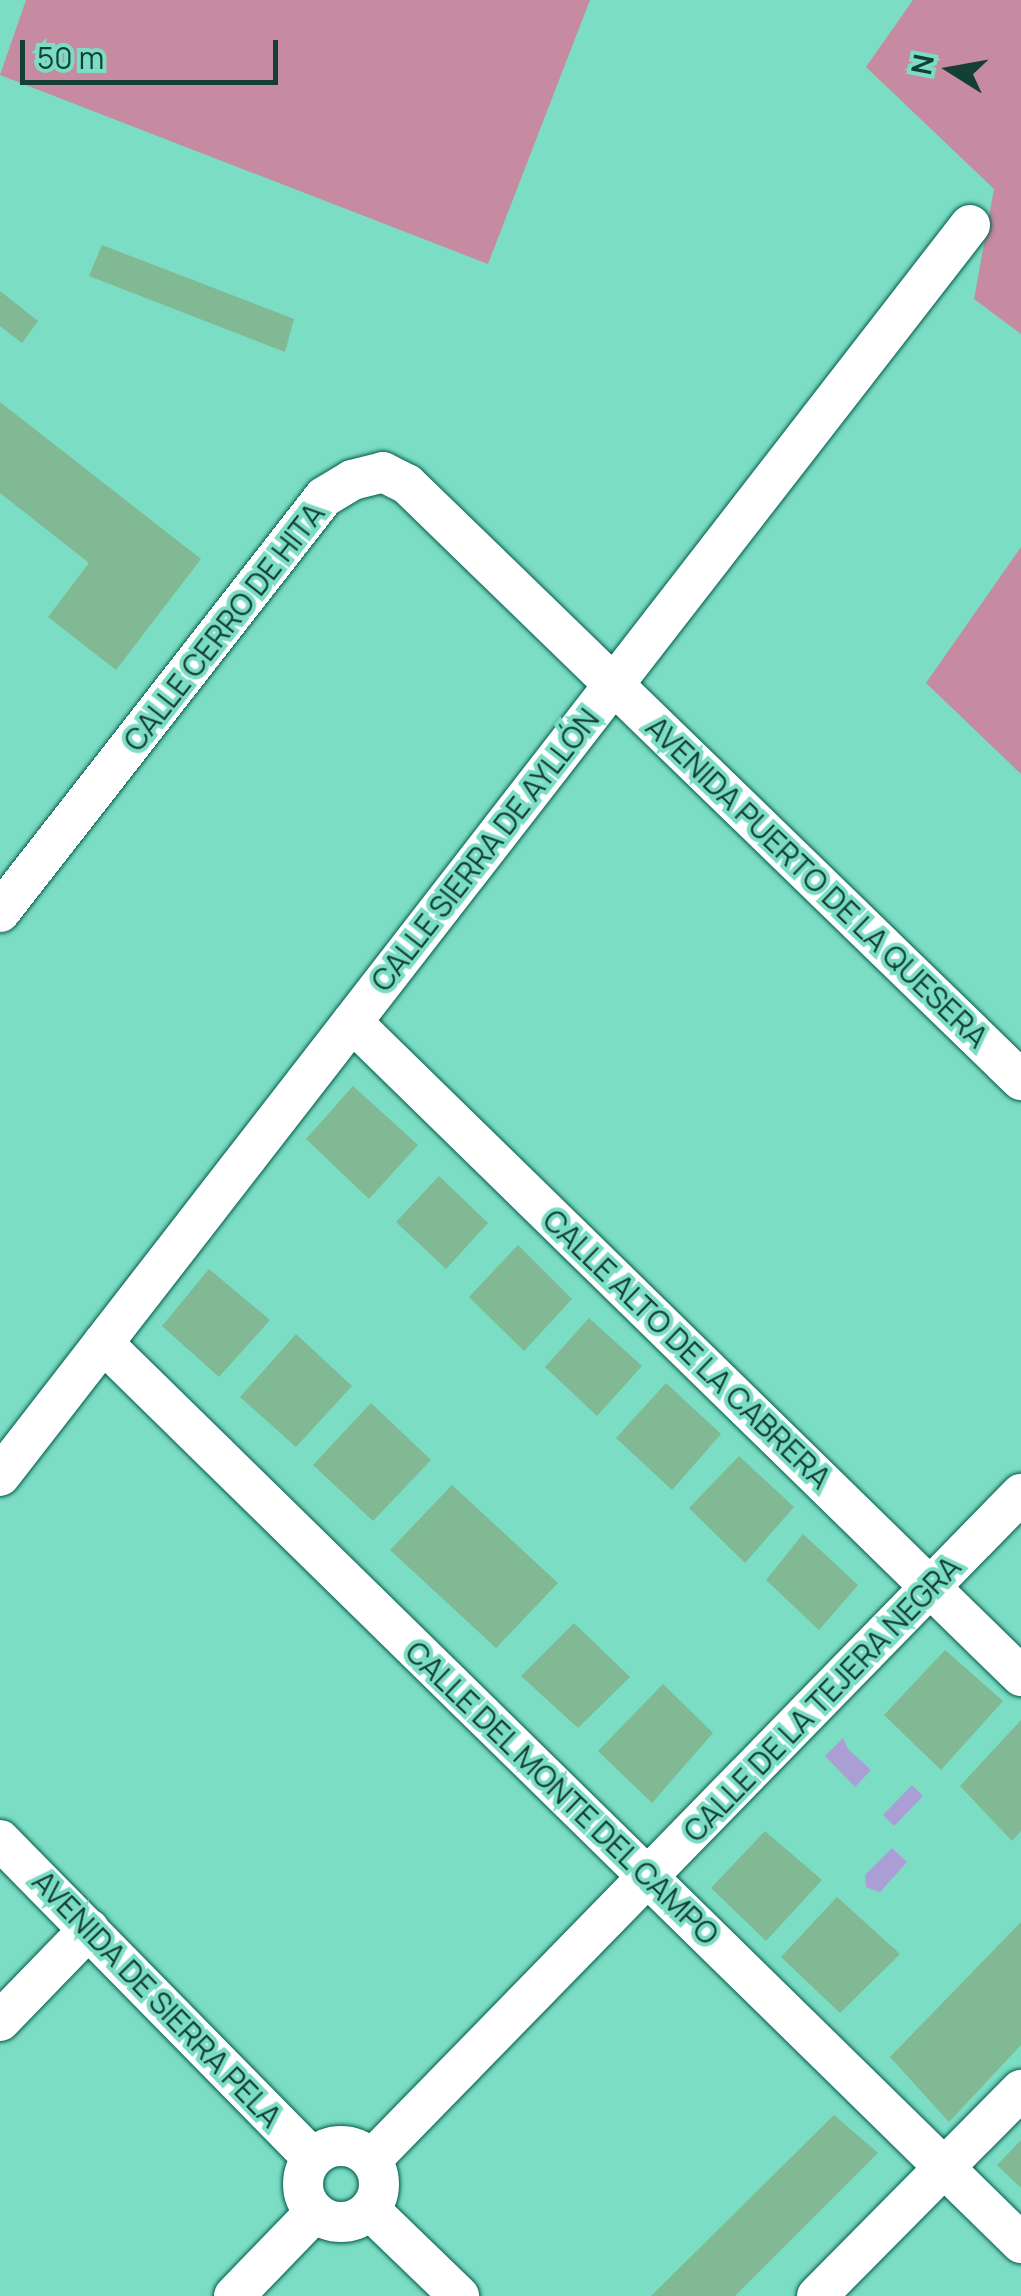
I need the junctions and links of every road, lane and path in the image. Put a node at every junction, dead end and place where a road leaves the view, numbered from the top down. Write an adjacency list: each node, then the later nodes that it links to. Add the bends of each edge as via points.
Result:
1 (970, 225): 2 (street, CALLE SIERRA DE AYLLÓN)
2 (614, 684): 3 (street, CALLE CERRO DE HITA, via 407,484 383,472 352,480 324,497); 4 (street, CALLE SIERRA DE AYLLÓN); 5 (street, AVENIDA PUERTO DE LA QUESERA)
3 (0, 912)
4 (352, 1022): 6 (street, CALLE SIERRA DE AYLLÓN); 9 (street, CALLE ALTO DE LA CABRERA)
5 (1021, 1080)
6 (103, 1343): 7 (street, CALLE SIERRA DE AYLLÓN); 12 (street, CALLE DEL MONTE DEL CAMPO)
7 (0, 1476)
8 (1021, 1494): 9 (street, CALLE DE LA TEJERA NEGRA)
9 (931, 1587): 10 (street, CALLE ALTO DE LA CABRERA); 12 (street, CALLE DE LA TEJERA NEGRA)
10 (1021, 1676)
11 (0, 1840): 13 (street, AVENIDA DE SIERRA PELA)
12 (648, 1877): 17 (street, CALLE DE LA TEJERA NEGRA); 18 (street, CALLE DEL MONTE DEL CAMPO)
13 (89, 1928): 14 (street); 16 (street, AVENIDA DE SIERRA PELA)
14 (0, 2020)
15 (1021, 2090): 18 (street)
16 (313, 2158): 17 (street, via 339,2145); 20 (street, via 303,2186)
17 (370, 2160): 19 (street, via 380,2182)
18 (944, 2168): 21 (street, CALLE DEL MONTE DEL CAMPO); 24 (street)
19 (370, 2210): 20 (street, via 343,2223); 23 (street)
20 (315, 2212): 22 (street)
21 (1021, 2243)
22 (234, 2296)
23 (458, 2296)
24 (818, 2296)

